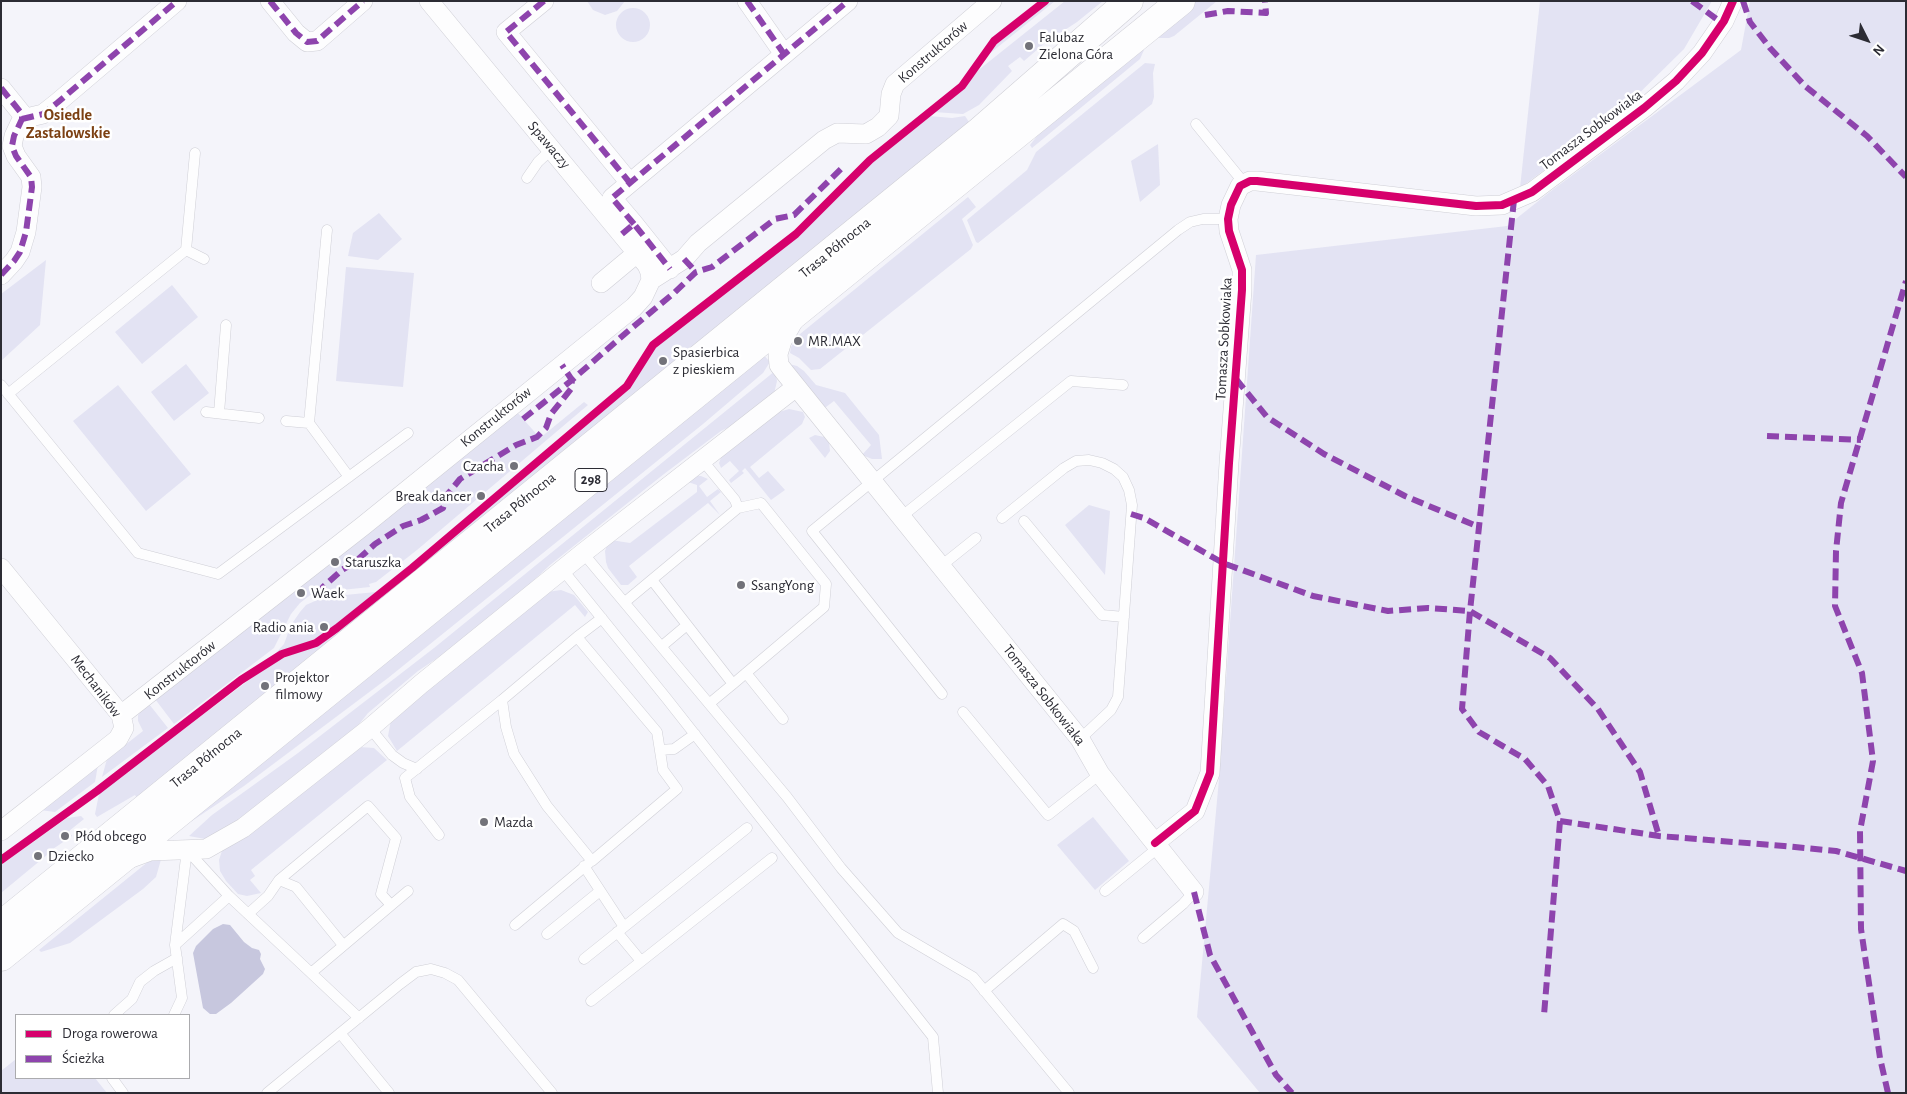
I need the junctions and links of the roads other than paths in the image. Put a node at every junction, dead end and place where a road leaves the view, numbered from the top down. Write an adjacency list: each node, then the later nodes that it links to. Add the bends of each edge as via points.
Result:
1 (177, 1): 14 (street, via 58,103 43,114)
2 (270, 1): 3 (street, via 307,42 317,41)
3 (363, 1)
4 (430, 1): 16 (street, Spawaczy)
5 (544, 1): 20 (street, via 506,32)
6 (747, 1): 12 (street)
7 (848, 1): 12 (street)
8 (992, 1): 27 (street, Konstruktorów, via 895,84 889,116 878,127 866,134 837,133 824,140)
9 (1129, 1): 93 (main road, Trasa Północna / 298, via 981,130)
10 (1181, 1): 31 (main road, Trasa Północna / 298)
11 (1733, 1): 19 (street, Tomasza Sobkowiaka, via 1724,21 1702,53 1676,81 1532,192 1502,205 1476,206)
12 (784, 54): 20 (street)
13 (1, 88): 14 (street, via 22,114)
14 (22, 119): 28 (street, via 12,146 31,177 26,232 20,252)
15 (1196, 124): 19 (lane)
16 (552, 149): 18 (lane); 22 (street, Spawaczy)
17 (195, 153): 24 (lane)
18 (527, 178)
19 (1244, 182): 21 (street, Tomasza Sobkowiaka, via 1237,191)
20 (630, 183): 22 (street, via 612,198)
21 (1228, 219): 45 (lane, via 1203,219 1178,230); 79 (street, Tomasza Sobkowiaka, via 1242,270 1242,290 1210,773 1195,811)
22 (628, 229): 25 (street); 27 (street, Spawaczy)
23 (327, 230): 41 (lane)
24 (186, 250): 26 (lane); 36 (lane)
25 (637, 253): 29 (street, via 647,265); 30 (street)
26 (204, 259)
27 (670, 269): 29 (street, Konstruktorów)
28 (1, 275)
29 (651, 280): 68 (street, Konstruktorów, via 634,307 363,526)
30 (602, 283)
31 (802, 309): 35 (street, Tomasza Sobkowiaka, via 782,341 778,354 779,365); 82 (main road, Trasa Północna / 298)
32 (226, 325): 38 (lane)
33 (1, 384): 36 (lane)
34 (1123, 384): 47 (lane, via 1070,381)
35 (796, 387): 43 (street, Trasa Północna); 45 (street, Tomasza Sobkowiaka)
36 (8, 394): 44 (lane, via 138,553 218,574)
37 (206, 412): 38 (lane)
38 (219, 413): 39 (lane)
39 (259, 418)
40 (286, 421): 41 (lane)
41 (309, 423): 44 (lane)
42 (408, 434): 44 (lane)
43 (703, 461): 46 (lane); 51 (street, Trasa Północna)
44 (349, 477)
45 (871, 480): 47 (street, Tomasza Sobkowiaka); 64 (lane, via 812,531)
46 (738, 508): 55 (lane); 62 (lane, via 761,504 826,584 824,607)
47 (900, 517): 52 (street, Tomasza Sobkowiaka)
48 (1002, 518): 57 (lane, via 1076,461 1089,460 1114,469 1130,490 1132,505)
49 (1024, 521): 57 (lane, via 1102,615)
50 (976, 538): 52 (lane)
51 (583, 552): 54 (street, Trasa Północna); 56 (lane)
52 (941, 566): 72 (street, Tomasza Sobkowiaka)
53 (1, 568): 68 (street, Mechaników)
54 (562, 570): 58 (lane); 70 (street, Trasa Północna)
55 (652, 580): 56 (lane); 59 (lane)
56 (625, 602): 61 (lane)
57 (1124, 617): 72 (lane, via 1118,697 1111,710)
58 (602, 618): 60 (lane); 71 (lane)
59 (688, 625): 61 (lane); 63 (lane)
60 (576, 637): 65 (lane); 73 (lane, via 658,732)
61 (662, 646): 66 (lane)
62 (746, 673): 63 (lane); 69 (lane)
63 (733, 684): 66 (lane)
64 (942, 694)
65 (502, 700): 74 (lane); 83 (lane, via 514,754)
66 (710, 704): 105 (lane, via 841,868 898,933 973,977)
67 (963, 712): 75 (lane, via 1048,815)
68 (121, 715): 77 (street, Mechaników, via 124,728 118,739)
69 (783, 719)
70 (370, 728): 74 (lane, via 392,755); 80 (street, Trasa Północna, via 243,828 206,849)
71 (694, 734): 73 (lane, via 674,749); 116 (lane, via 933,1037)
72 (1080, 739): 75 (street, Tomasza Sobkowiaka)
73 (660, 750): 83 (lane, via 663,770 677,789)
74 (417, 768): 78 (lane, via 406,778 410,797)
75 (1100, 774): 79 (street, Tomasza Sobkowiaka)
76 (747, 828): 94 (lane)
77 (1, 831)
78 (439, 835)
79 (1157, 845): 87 (lane); 88 (street, Tomasza Sobkowiaka)
80 (187, 850): 82 (street, Trasa Północna, via 150,851); 89 (lane); 97 (lane)
81 (772, 858): 102 (lane)
82 (121, 861): 99 (main road, Trasa Północna / 298)
83 (588, 863): 86 (lane); 92 (lane)
84 (279, 880): 90 (lane, via 368,806 396,838 381,894); 91 (lane, via 268,896); 98 (lane, via 296,887)
85 (408, 891): 90 (lane)
86 (600, 891): 94 (lane); 95 (lane)
87 (1106, 891)
88 (1194, 892): 96 (lane)
89 (229, 896): 91 (lane); 97 (lane)
90 (391, 905): 98 (lane)
91 (248, 914): 104 (lane)
92 (515, 924)
93 (1, 925)
94 (620, 930): 101 (lane); 102 (lane)
95 (547, 934)
96 (1143, 938)
97 (175, 945): 100 (lane)
98 (343, 945): 104 (lane)
99 (1, 957)
100 (177, 958): 107 (lane, via 140,982 132,999); 108 (lane, via 182,998)
101 (584, 959)
102 (641, 961): 106 (lane)
103 (1093, 968): 105 (lane, via 1074,931 1062,924)
104 (311, 972): 109 (lane)
105 (984, 991): 117 (lane)
106 (591, 1001)
107 (115, 1014)
108 (174, 1014)
109 (359, 1018): 110 (lane); 115 (lane, via 416,972 432,969 445,973 458,980)
110 (340, 1033): 113 (lane); 114 (lane)
111 (113, 1079): 112 (lane)
112 (123, 1093)
113 (268, 1093)
114 (389, 1093)
115 (552, 1093)
116 (938, 1093)
117 (1069, 1093)

